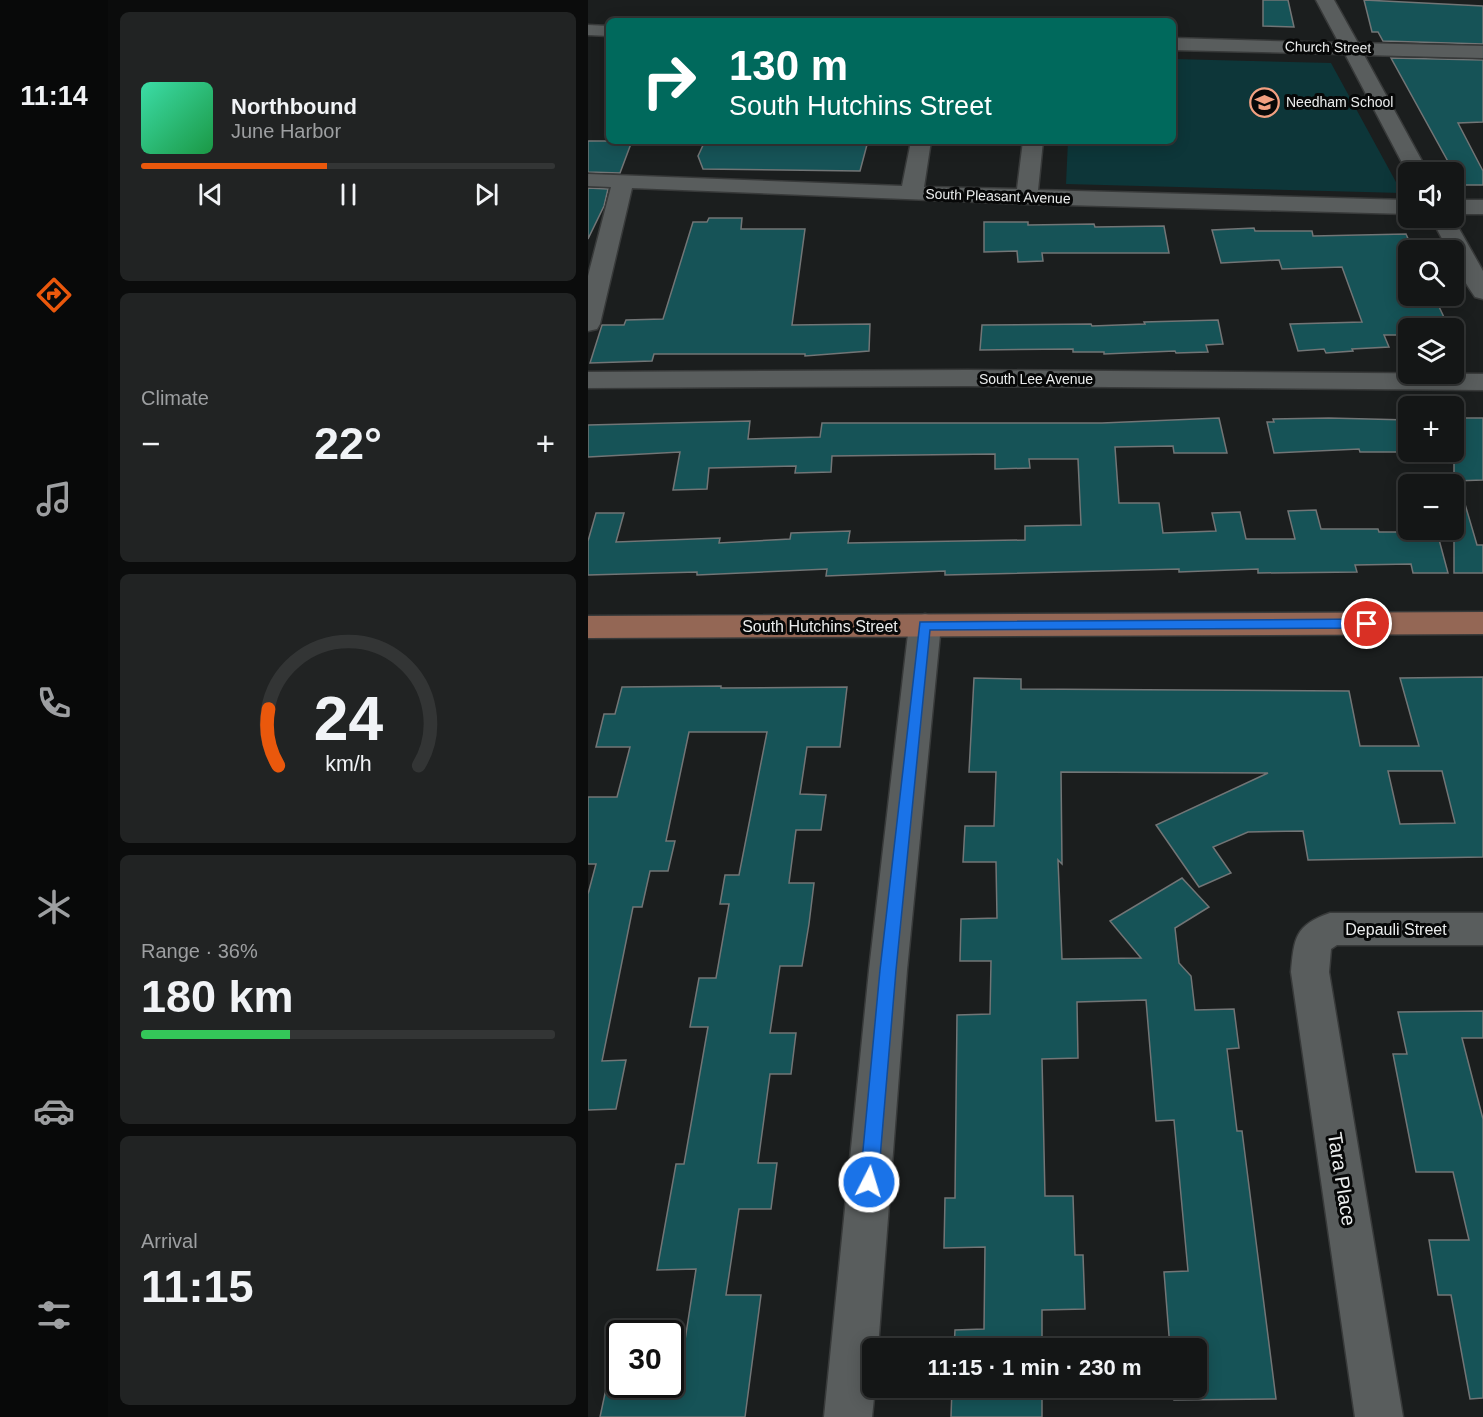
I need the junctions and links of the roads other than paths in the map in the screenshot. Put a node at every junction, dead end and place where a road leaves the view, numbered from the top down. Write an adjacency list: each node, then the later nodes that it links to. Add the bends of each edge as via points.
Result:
1 (1326, 0): 5 (street)
2 (588, 30): 3 (street)
3 (606, 31)
4 (1176, 44): 5 (street, Church Street)
5 (1352, 48): 6 (street, Church Street); 9 (street)
6 (1483, 52)
7 (920, 144): 12 (street)
8 (1033, 144): 13 (street)
9 (1413, 162)
10 (588, 180): 11 (street, South Pleasant Avenue)
11 (623, 181): 12 (street, South Pleasant Avenue); 19 (street)
12 (912, 193): 13 (street, South Pleasant Avenue)
13 (1028, 196): 14 (street, South Pleasant Avenue)
14 (1398, 207)
15 (1464, 207): 16 (street)
16 (1483, 207)
17 (1448, 228): 18 (street)
18 (1483, 292)
19 (588, 324)
20 (588, 380): 21 (street, South Lee Avenue)
21 (1483, 382)
22 (1483, 623): 23 (main road, South Hutchins Street)
23 (924, 626): 24 (main road, South Hutchins Street); 27 (street)
24 (588, 627)
25 (1483, 929): 26 (street, Depauli Street, via 1330,929)
26 (1313, 941): 28 (street, Tara Place, via 1310,972)
27 (848, 1417)
28 (1379, 1417)

